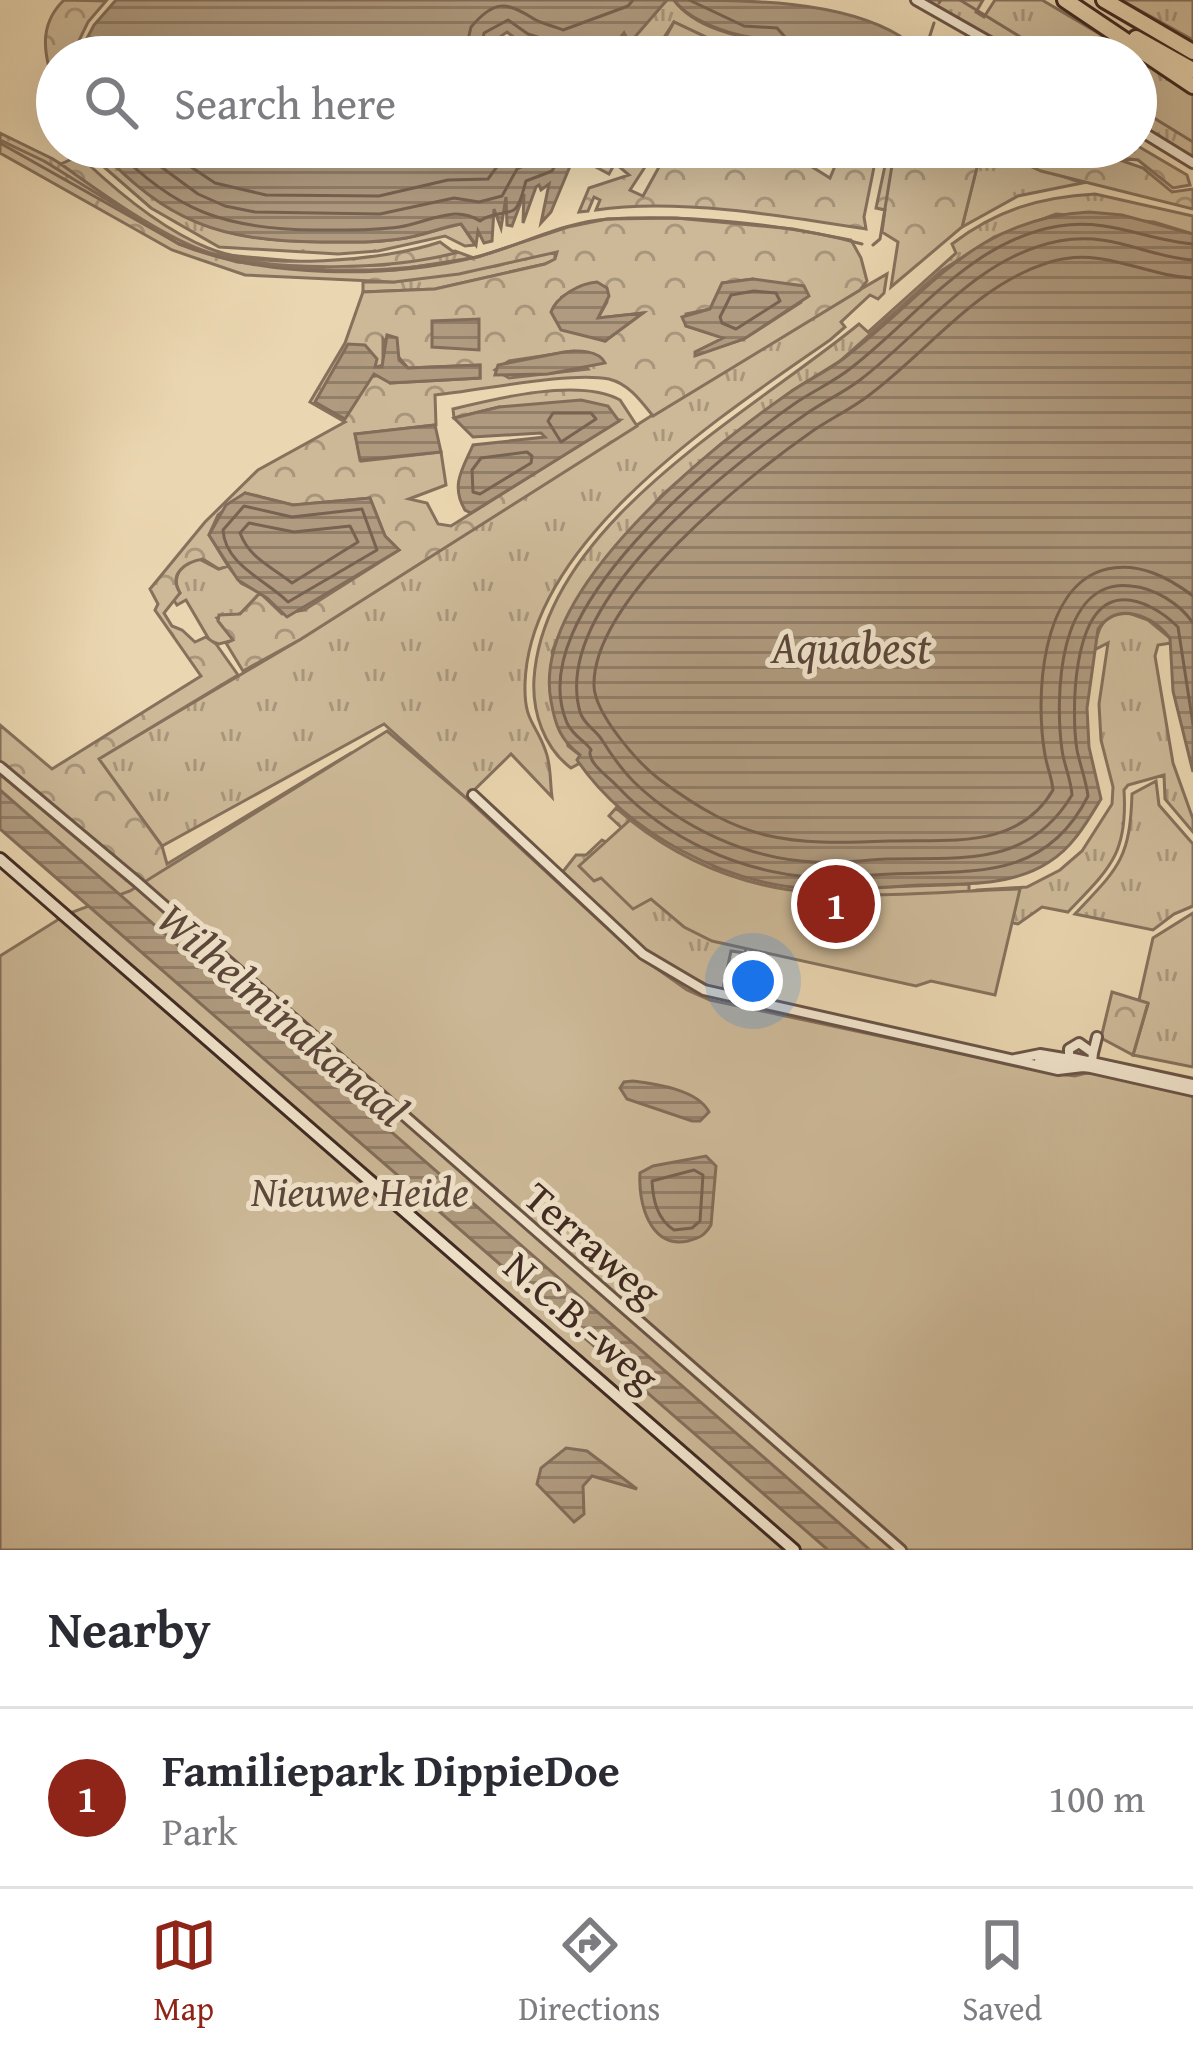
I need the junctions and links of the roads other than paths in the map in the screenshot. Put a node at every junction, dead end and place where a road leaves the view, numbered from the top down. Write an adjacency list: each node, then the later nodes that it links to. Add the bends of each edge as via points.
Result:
1 (916, 0): 4 (street)
2 (1067, 0): 5 (highway); 6 (highway)
3 (1104, 0): 8 (highway)
4 (979, 36)
5 (1120, 36)
6 (1132, 36)
7 (1157, 50): 10 (highway)
8 (1193, 52)
9 (1157, 61): 11 (highway)
10 (1193, 70)
11 (1193, 86)
12 (1157, 141): 13 (street)
13 (1193, 163)
14 (0, 767): 22 (street, Terraweg)
15 (473, 796): 18 (street, via 617,932 683,980 722,996)
16 (0, 860): 21 (street, N.C.B.-weg)
17 (1097, 1037): 19 (street)
18 (1013, 1060): 19 (street, via 1040,1054); 19 (street, via 1058,1070)
19 (1082, 1061): 20 (street)
20 (1193, 1088)
21 (794, 1550)
22 (901, 1550)

